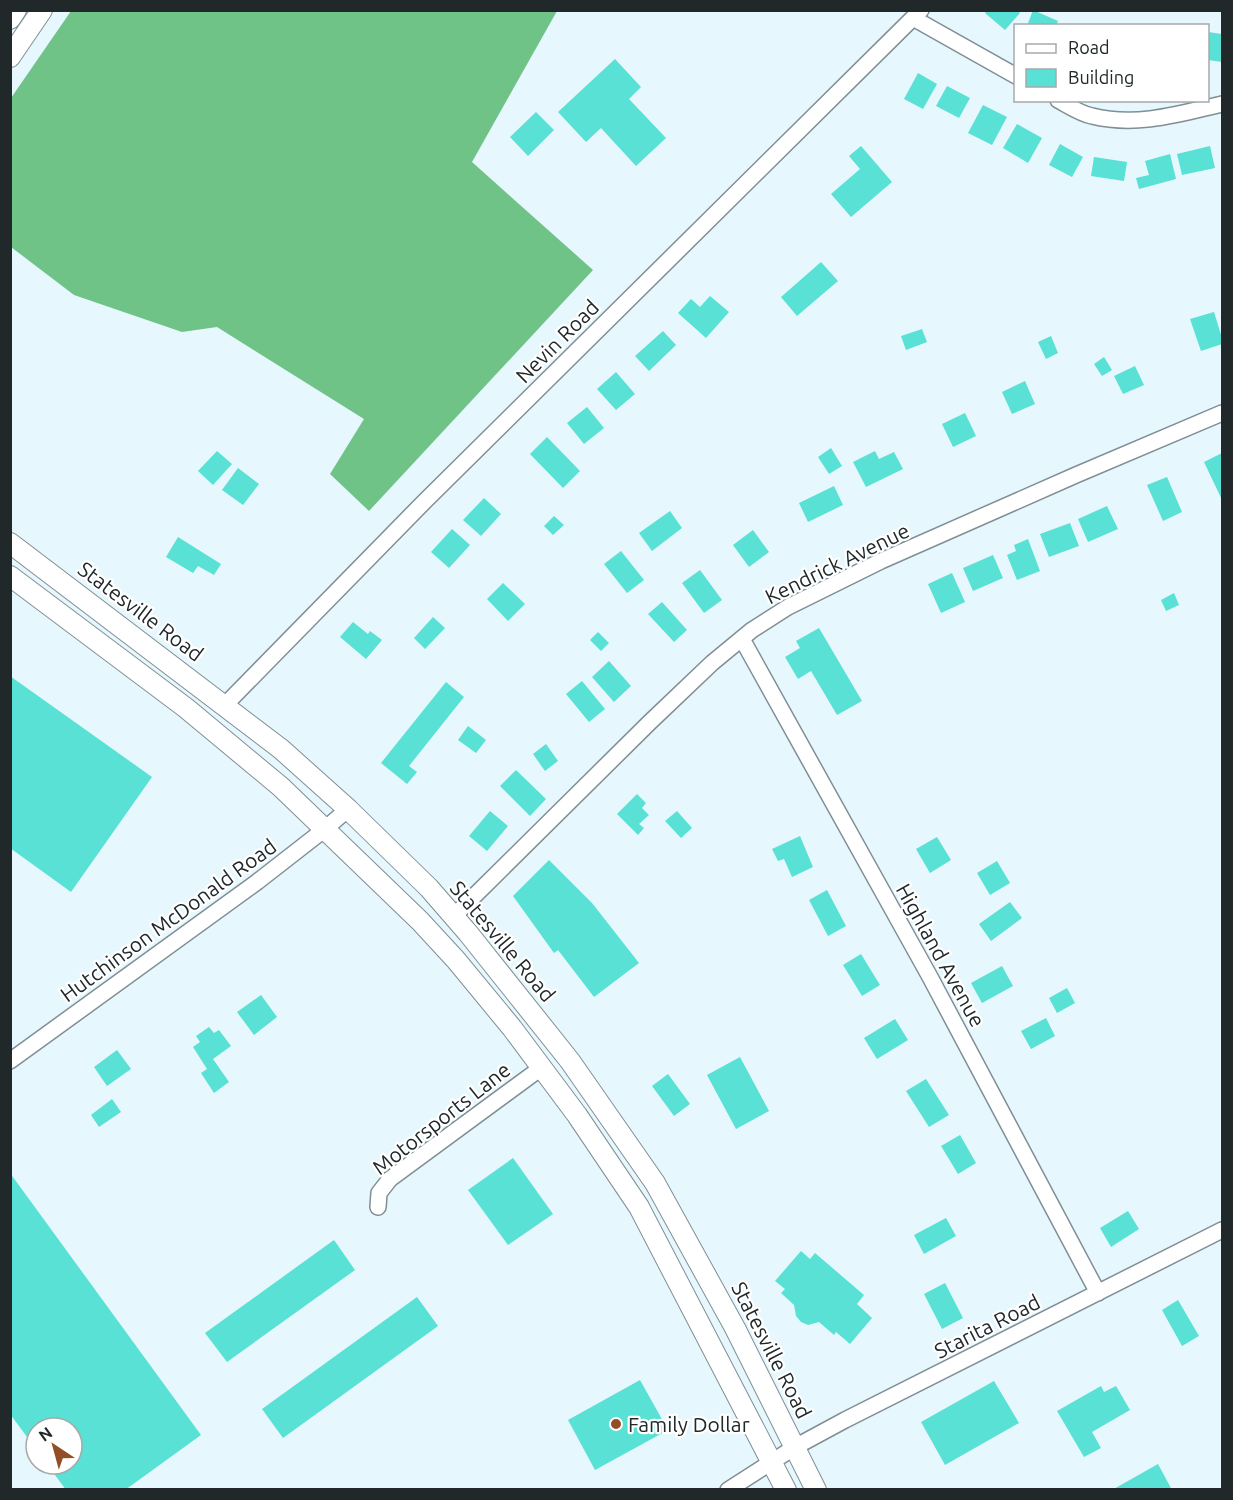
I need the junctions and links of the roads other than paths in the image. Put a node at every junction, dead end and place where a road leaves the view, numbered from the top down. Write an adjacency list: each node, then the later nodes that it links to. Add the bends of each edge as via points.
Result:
1 (16, 10): 4 (main road)
2 (42, 10): 5 (main road)
3 (917, 14): 6 (street); 13 (street, Nevin Road, via 432,494)
4 (10, 19)
5 (10, 57)
6 (1014, 75)
7 (1062, 102): 8 (street, via 1090,116 1118,120 1144,120)
8 (1222, 104)
9 (1222, 413): 12 (street, Kendrick Avenue, via 882,561 788,607)
10 (10, 543): 13 (main road, Statesville Road)
11 (10, 576): 15 (main road, via 186,708 281,787)
12 (742, 639): 16 (street, Kendrick Avenue, via 649,723); 21 (street, Highland Avenue, via 930,977)
13 (225, 705): 14 (main road, Statesville Road)
14 (348, 809): 15 (street, Hutchinson McDonald Road); 16 (main road, Statesville Road)
15 (325, 830): 17 (street, Hutchinson McDonald Road); 18 (main road, via 456,960)
16 (454, 916): 22 (main road, Statesville Road, via 570,1061 655,1183)
17 (10, 1061)
18 (541, 1068): 19 (street, Motorsports Lane, via 390,1179 380,1193); 23 (main road, via 639,1207)
19 (378, 1207)
20 (1222, 1230): 21 (street, Starita Road)
21 (1098, 1293): 22 (street, Starita Road)
22 (795, 1447): 23 (street, Starita Road); 26 (main road, Statesville Road)
23 (771, 1461): 24 (street, Starita Road); 25 (main road)
24 (728, 1490)
25 (786, 1490)
26 (816, 1490)

